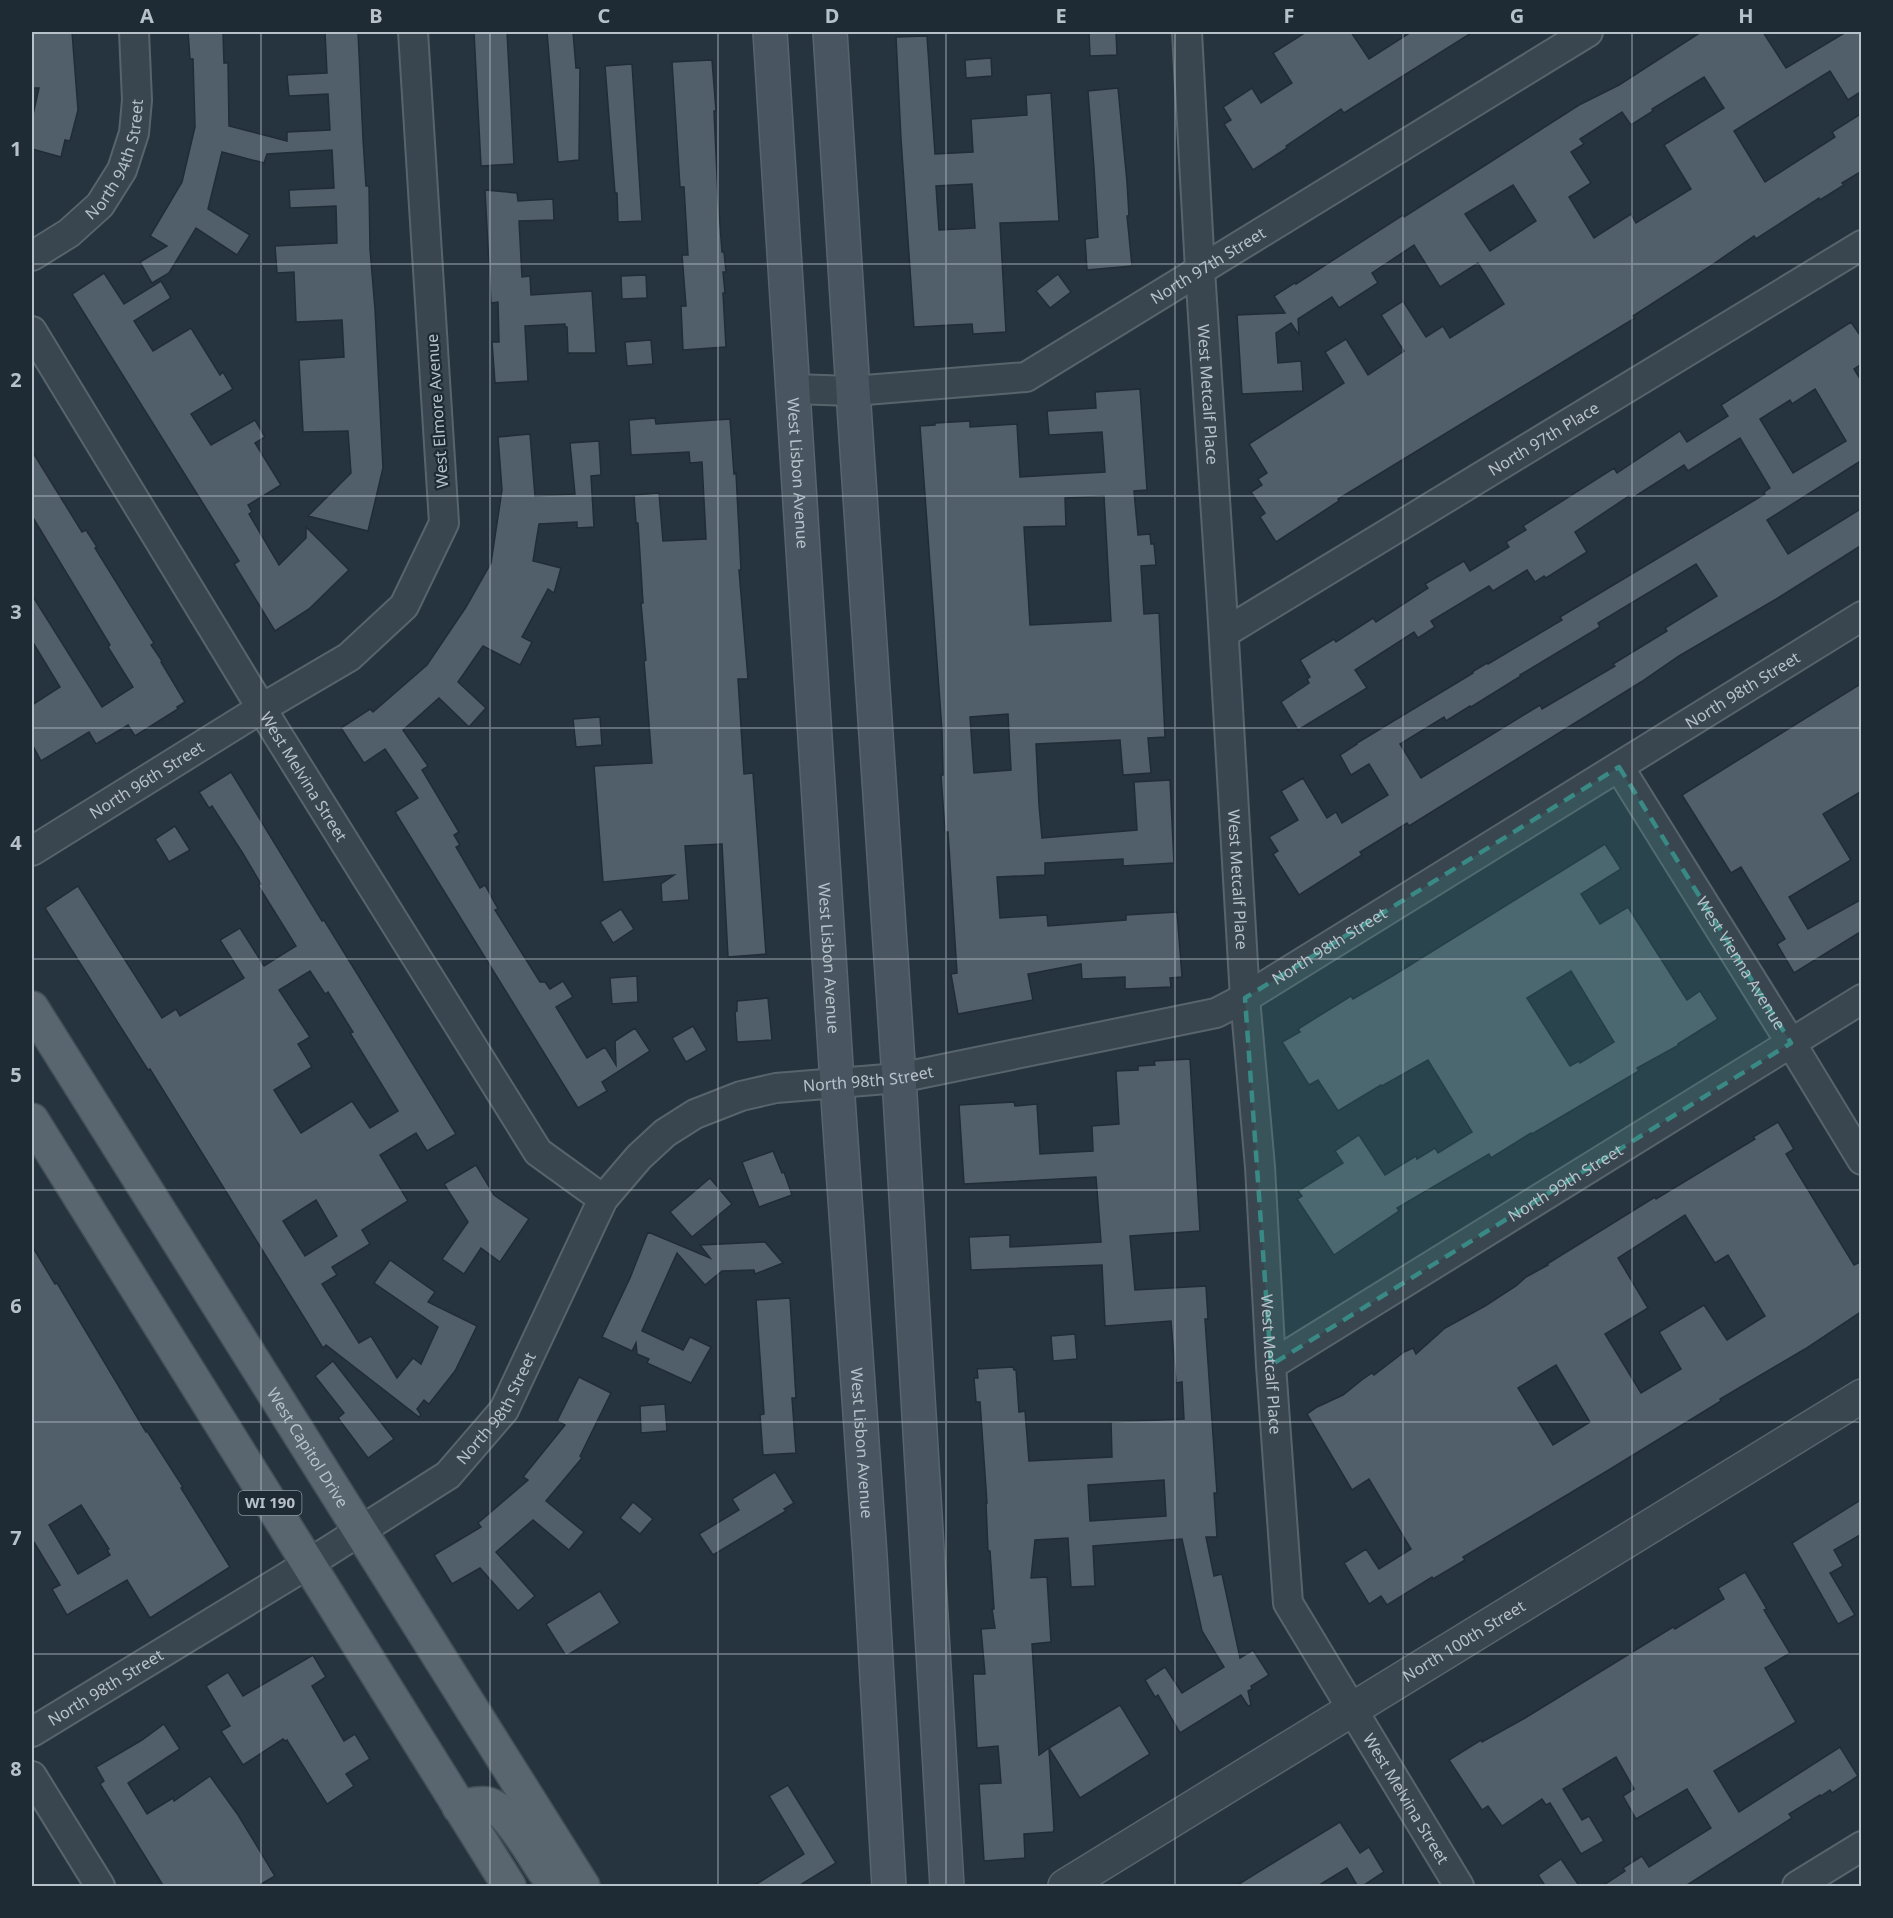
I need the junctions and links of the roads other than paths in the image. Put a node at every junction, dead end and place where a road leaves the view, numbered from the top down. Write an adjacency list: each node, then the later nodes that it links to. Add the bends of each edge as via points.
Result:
1 (134, 32): 8 (street, North 94th Street, via 137,100 134,134 122,170 100,206 69,233)
2 (413, 32): 15 (street, West Elmore Avenue, via 444,523 404,606 348,657)
3 (770, 32): 11 (main road, West Lisbon Avenue)
4 (830, 32): 12 (main road)
5 (1187, 32): 9 (street, West Metcalf Place)
6 (1588, 32): 9 (street, North 97th Street)
7 (1862, 245): 14 (street, North 97th Place)
8 (32, 256)
9 (1200, 270): 12 (street, North 97th Street, via 1026,378); 14 (street, West Metcalf Place)
10 (32, 332): 15 (street, West Melvina Street)
11 (793, 389): 12 (street, North 97th Street); 23 (main road, West Lisbon Avenue)
12 (853, 392): 22 (main road)
13 (1862, 616): 16 (street, North 98th Street)
14 (1224, 633): 18 (street, West Metcalf Place)
15 (262, 708): 17 (street, North 96th Street); 26 (street, West Melvina Street, via 538,1152)
16 (1619, 767): 18 (street, North 98th Street); 21 (street, West Vienna Avenue)
17 (32, 851)
18 (1245, 998): 22 (street, North 98th Street, via 1216,1013); 27 (street, West Metcalf Place, via 1260,1167)
19 (1862, 999): 21 (street, North 99th Street)
20 (32, 1008): 29 (main road, West Capitol Drive)
21 (1791, 1043): 25 (street, West Vienna Avenue); 27 (street, North 99th Street)
22 (899, 1078): 23 (street, North 98th Street); 40 (main road)
23 (837, 1083): 26 (street, North 98th Street, via 776,1088 741,1096 695,1114 665,1133); 39 (main road, West Lisbon Avenue)
24 (32, 1119): 30 (main road, WI 190)
25 (1862, 1160)
26 (603, 1199): 29 (street, North 98th Street, via 504,1410 448,1475)
27 (1271, 1365): 31 (street, West Metcalf Place, via 1288,1603)
28 (1862, 1396): 31 (street, North 100th Street)
29 (359, 1532): 30 (street, North 98th Street); 36 (main road, West Capitol Drive)
30 (308, 1564): 32 (street, North 98th Street); 34 (main road, WI 190)
31 (1352, 1710): 41 (street, North 100th Street); 42 (street, West Melvina Street)
32 (32, 1732)
33 (32, 1776): 37 (street)
34 (459, 1807): 36 (main road, via 486,1803 495,1807 505,1814 544,1871); 38 (main road, WI 190)
35 (1862, 1846): 43 (street)
36 (580, 1883)
37 (100, 1887)
38 (509, 1887)
39 (889, 1887)
40 (947, 1887)
41 (1065, 1887)
42 (1460, 1887)
43 (1797, 1887)

